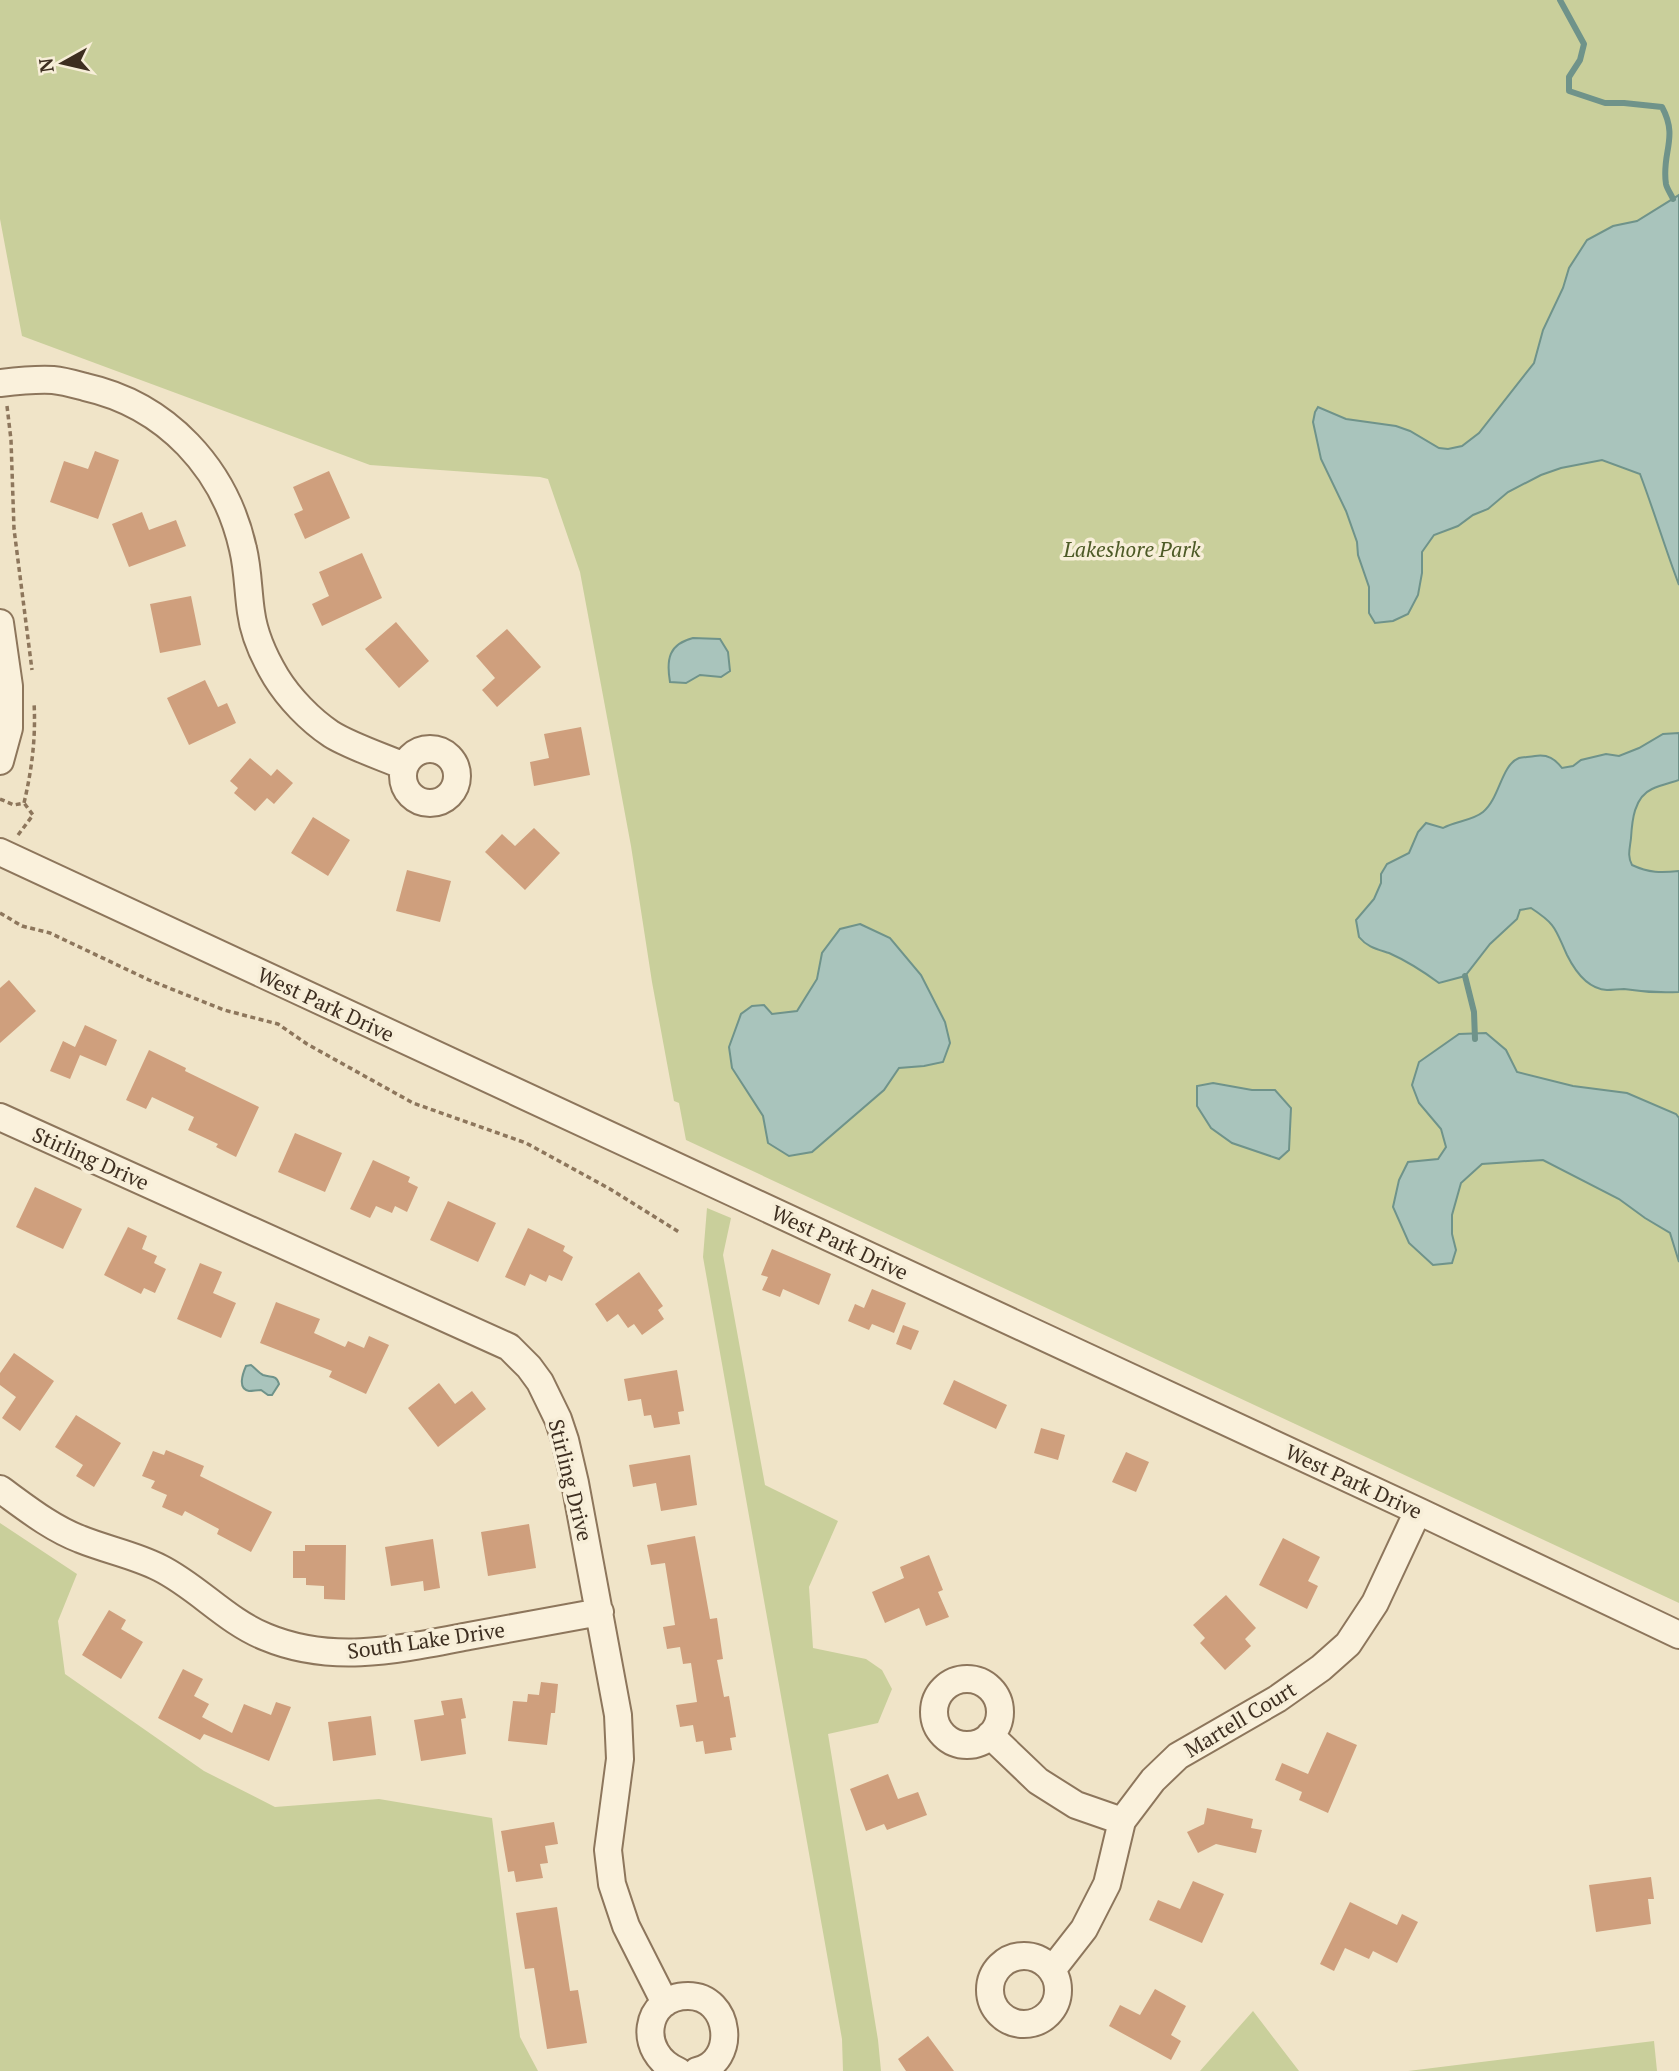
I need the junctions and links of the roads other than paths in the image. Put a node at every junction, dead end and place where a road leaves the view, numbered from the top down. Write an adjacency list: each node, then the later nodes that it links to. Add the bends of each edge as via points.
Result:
1 (1, 382): 4 (street, via 55,380 104,391 148,411 184,440 218,484 232,516 243,549 251,615 276,678 332,734)
2 (0, 623): 3 (street, via 9,686 9,729)
3 (0, 761)
4 (404, 766)
5 (0, 852): 8 (street, West Park Drive)
6 (0, 1116): 9 (street, Stirling Drive, via 509,1347 540,1382 558,1419)
7 (0, 1489): 9 (street, South Lake Drive, via 66,1533 162,1569 241,1625 300,1649 337,1654 404,1648)
8 (1418, 1511): 10 (street, West Park Drive); 12 (street, Martell Court, via 1375,1603 1348,1644 1277,1699 1178,1756)
9 (600, 1612): 14 (street, Stirling Drive, via 620,1745 608,1833 610,1877 626,1926)
10 (1679, 1635)
11 (990, 1735): 12 (street, via 1038,1781 1076,1805)
12 (1122, 1821): 13 (street, Martell Court, via 1107,1884 1084,1929)
13 (1052, 1970)
14 (666, 2003): 15 (street, via 652,2023 652,2047 658,2058); 16 (street, via 690,1996 713,2006 721,2016 725,2041 721,2053)
15 (678, 2071)
16 (697, 2071)

